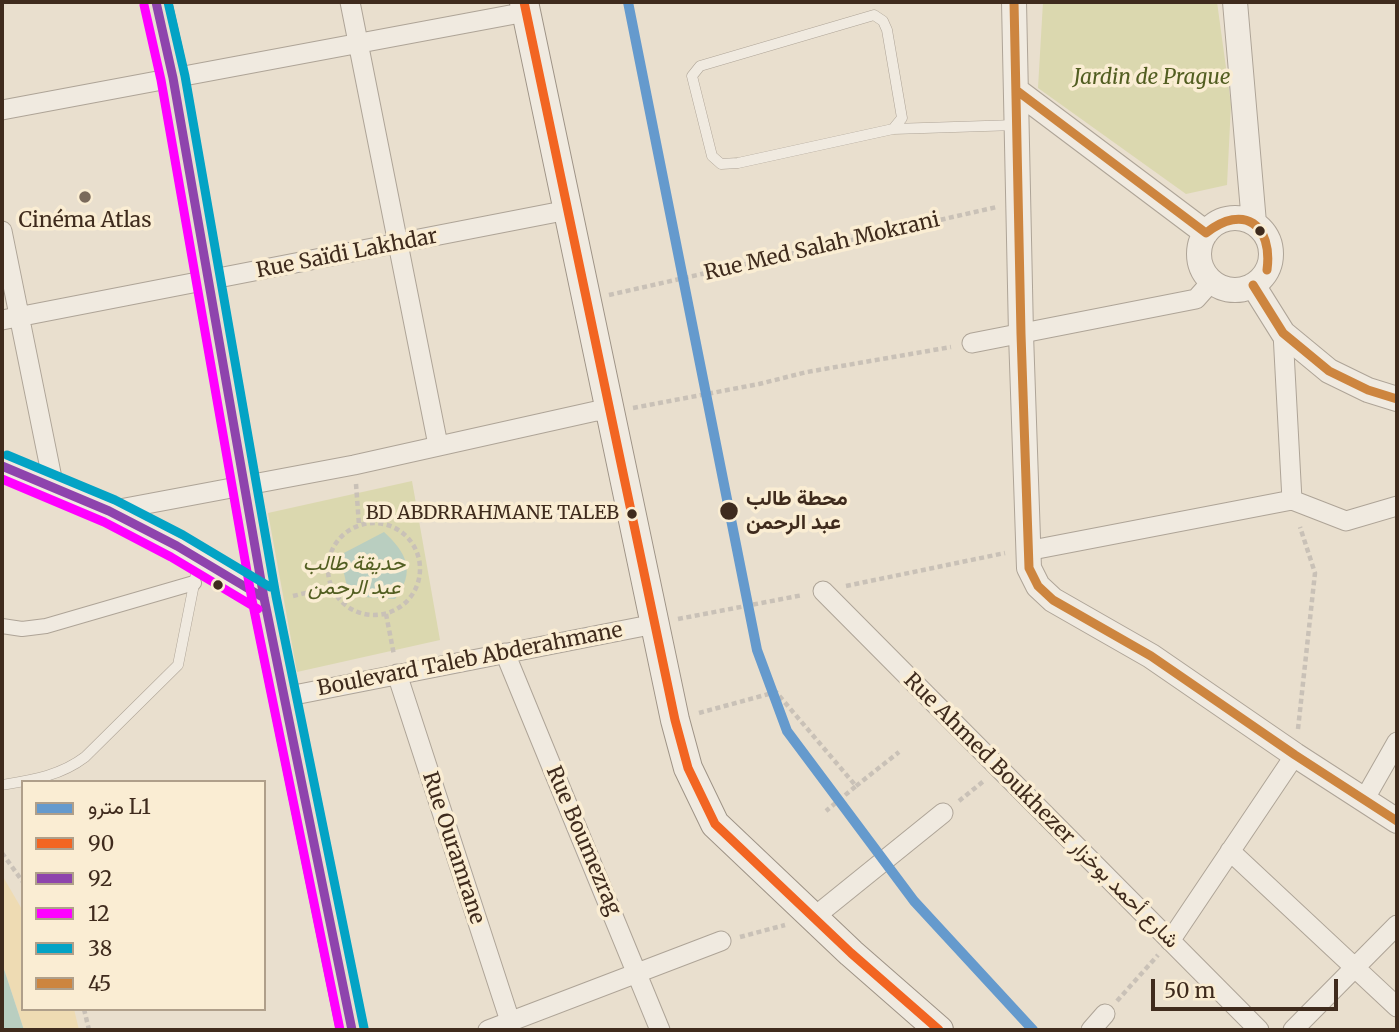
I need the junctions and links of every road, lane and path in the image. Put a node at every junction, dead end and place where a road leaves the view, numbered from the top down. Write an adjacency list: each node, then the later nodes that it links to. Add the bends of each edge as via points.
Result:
1 (156, 2): 7 (main road)
2 (350, 2): 6 (street)
3 (1014, 2): 8 (street)
4 (1235, 2): 14 (street)
5 (525, 7): 6 (street); 13 (main road)
6 (359, 44): 7 (street); 17 (street)
7 (173, 78): 9 (street); 18 (main road)
8 (1016, 90): 10 (street); 16 (street)
9 (2, 110)
10 (1016, 125): 11 (lane); 12 (street)
11 (893, 129): 11 (lane, via 721,164 712,156 692,76 700,66 874,15 887,30 902,118)
12 (1018, 203): 21 (path, Rue Med Salah Mokrani, via 606,295); 24 (street)
13 (568, 210): 17 (street, Rue Saïdi Lakhdar); 21 (main road)
14 (1254, 223): 16 (street, via 1230,218); 20 (street, via 1270,244 1271,257 1267,270)
15 (2, 232): 22 (street)
16 (1206, 233): 19 (street, via 1200,264)
17 (398, 244): 18 (street, Rue Saïdi Lakhdar); 28 (street)
18 (209, 281): 22 (street, Rue Saïdi Lakhdar); 31 (main road)
19 (1212, 281): 20 (street, via 1228,289); 24 (street, via 1196,299)
20 (1253, 285): 23 (street)
21 (588, 307): 27 (main road)
22 (11, 319): 32 (street)
23 (1283, 332): 26 (street, via 1329,371); 33 (street)
24 (1021, 334): 25 (street); 37 (street)
25 (972, 343): 27 (path)
26 (1397, 399)
27 (610, 412): 28 (street, via 596,411); 45 (main road)
28 (438, 445): 29 (street)
29 (354, 465): 31 (street); 36 (path)
30 (2, 466): 32 (street)
31 (244, 485): 35 (street); 42 (main road)
32 (54, 488): 35 (street)
33 (1292, 500): 34 (street, via 1346,521); 37 (street); 53 (path, via 1315,573)
34 (1397, 506)
35 (109, 511): 38 (street)
36 (359, 525): 40 (path, via 339,539 328,562); 44 (path, via 387,524 410,539 421,564 418,586 405,604)
37 (1027, 551): 53 (street, via 1038,586 1053,600 1151,656)
38 (199, 559): 39 (lane); 42 (street)
39 (194, 583): 46 (street, via 46,626); 55 (lane, via 178,664 71,768)
40 (331, 587): 43 (path, via 292,594); 44 (path, via 344,605 364,614)
41 (823, 592): 54 (street, Rue Ahmed Boukhezer شارع أحمد بوخزار)
42 (264, 598): 49 (main road)
43 (294, 605)
44 (387, 614): 48 (path)
45 (655, 624): 47 (street, Boulevard Taleb Abderahmane); 50 (main road)
46 (2, 626)
47 (505, 653): 48 (street, Boulevard Taleb Abderahmane); 71 (street, Rue Boumezrag)
48 (397, 674): 49 (street, Boulevard Taleb Abderahmane); 75 (street, Rue Ouramrane)
49 (284, 697): 77 (main road)
50 (675, 720): 58 (path, via 776,692); 66 (main road, via 688,768 715,824)
51 (1397, 742): 59 (street)
52 (899, 752): 58 (path)
53 (1295, 755): 59 (street); 63 (street)
54 (999, 769): 61 (path); 69 (street, Rue Ahmed Boukhezer شارع أحمد بوخزار)
55 (30, 780)
56 (21, 782): 57 (lane)
57 (2, 786)
58 (856, 786): 60 (path)
59 (1364, 800): 62 (street)
60 (826, 811)
61 (943, 813): 66 (street)
62 (1397, 821)
63 (1230, 852): 69 (street); 70 (street)
64 (2, 853): 65 (path)
65 (21, 879)
66 (813, 918): 68 (path); 80 (main road)
67 (1397, 925): 70 (street)
68 (722, 941): 71 (street)
69 (1170, 941): 74 (path); 82 (street, Rue Ahmed Boukhezer شارع أحمد بوخزار)
70 (1355, 967): 72 (street); 83 (street)
71 (638, 972): 75 (street); 79 (street, Rue Boumezrag)
72 (1397, 1007)
73 (84, 1011): 76 (path)
74 (1105, 1014): 81 (street)
75 (510, 1021): 78 (street)
76 (89, 1030)
77 (352, 1030)
78 (488, 1030)
79 (660, 1030)
80 (939, 1030)
81 (1091, 1030)
82 (1259, 1030)
83 (1293, 1030)

